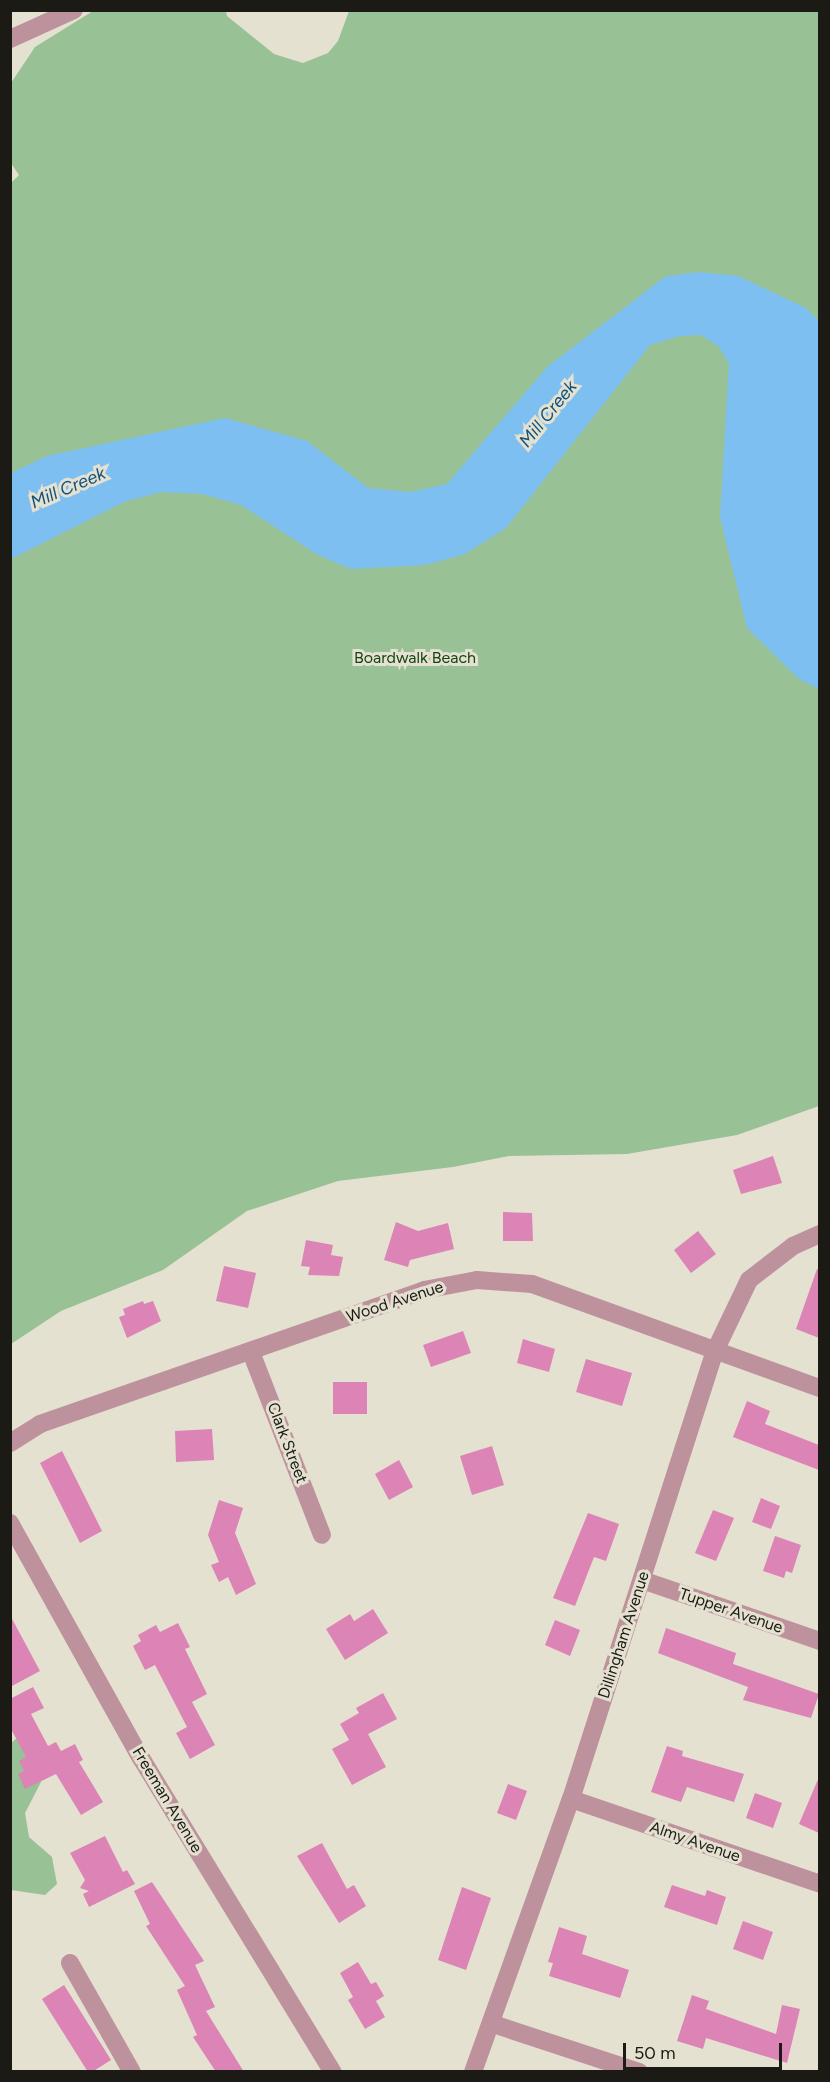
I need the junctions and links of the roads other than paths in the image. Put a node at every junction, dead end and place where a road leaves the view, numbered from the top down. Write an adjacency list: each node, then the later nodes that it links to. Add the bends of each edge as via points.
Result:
1 (74, 10): 2 (street)
2 (10, 39)
3 (819, 1234): 4 (street, Dillingham Avenue, via 793,1246 749,1280)
4 (716, 1351): 5 (street, Wood Avenue, via 532,1284 477,1280 424,1290); 6 (street, Wood Avenue); 10 (street, Dillingham Avenue)
5 (251, 1352): 7 (street, Wood Avenue, via 40,1424); 9 (street, Clark Street)
6 (819, 1388)
7 (10, 1443)
8 (10, 1523): 16 (street, Freeman Avenue, via 141,1758)
9 (322, 1535)
10 (642, 1581): 11 (street, Tupper Avenue); 12 (street, Dillingham Avenue)
11 (819, 1641)
12 (570, 1799): 13 (street, Almy Avenue); 15 (street, Dillingham Avenue)
13 (819, 1884)
14 (70, 1963): 17 (street)
15 (493, 2024): 18 (street, Dillingham Avenue); 19 (street)
16 (332, 2071)
17 (132, 2072)
18 (473, 2072)
19 (639, 2072)

